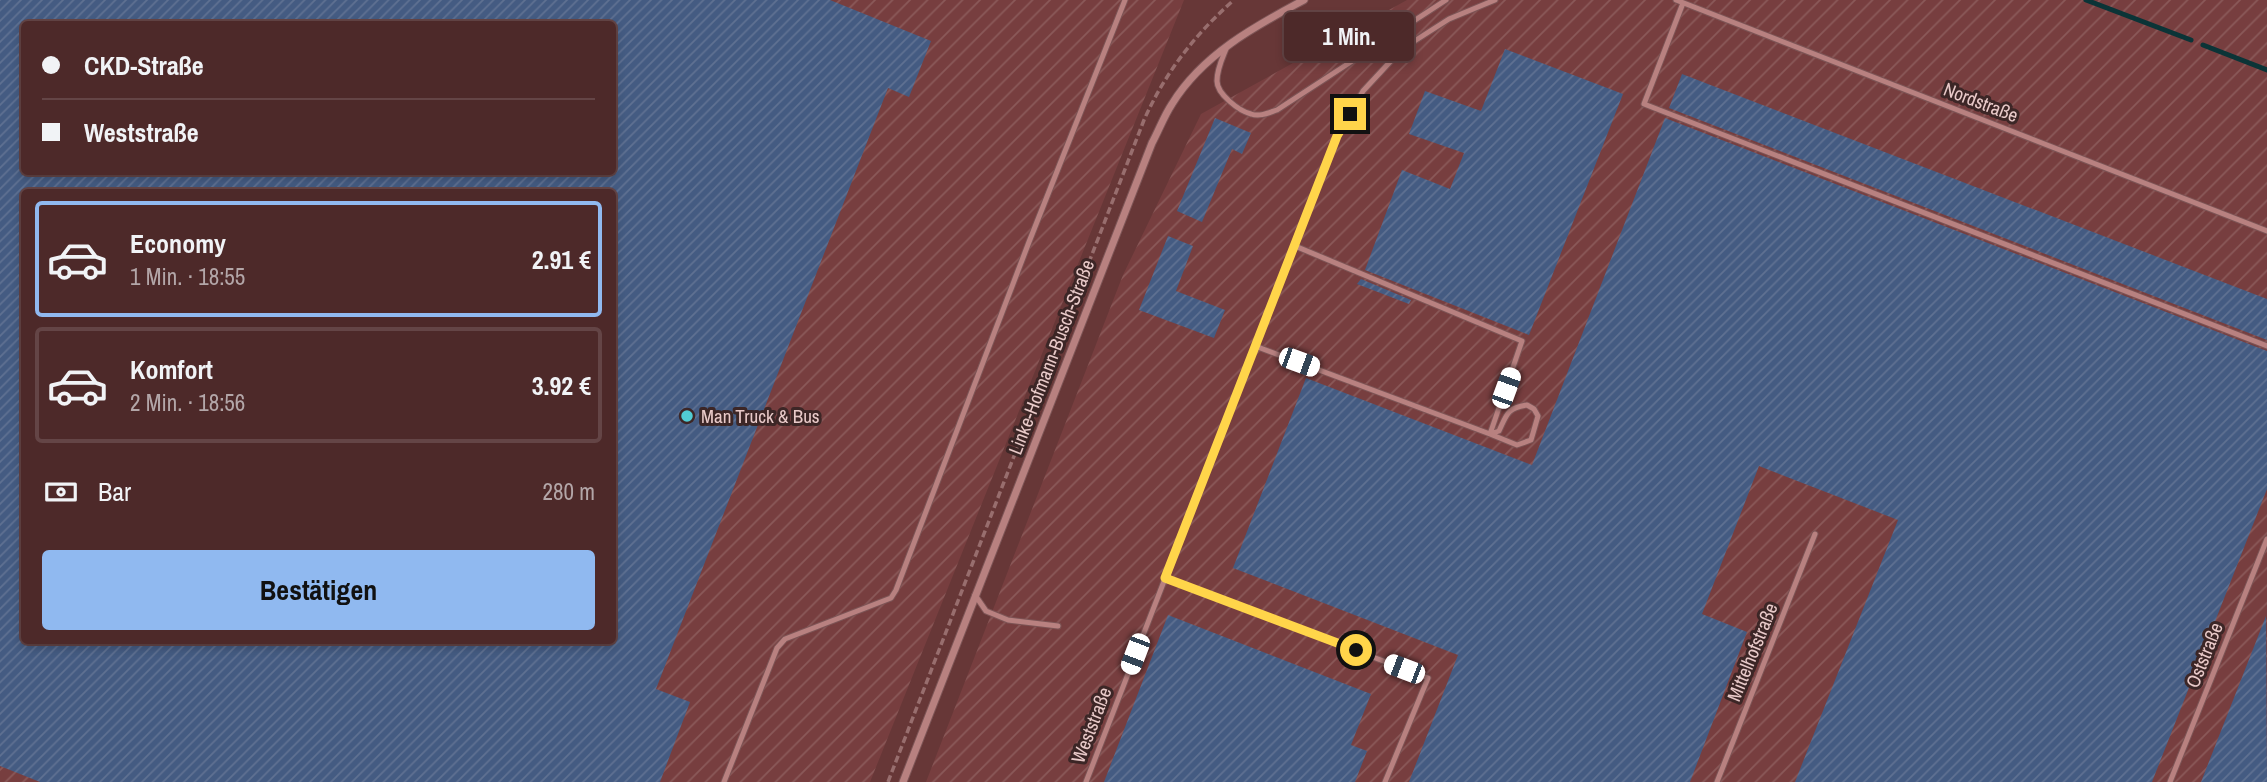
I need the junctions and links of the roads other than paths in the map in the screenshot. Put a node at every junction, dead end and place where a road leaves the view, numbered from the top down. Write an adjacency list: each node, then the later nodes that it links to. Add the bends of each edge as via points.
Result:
1 (1125, 0): 18 (lane, via 896,590 891,597 785,639 777,648)
2 (1304, 0): 7 (street, Linke-Hofmann-Busch-Straße)
3 (1446, 0): 7 (lane, via 1277,110 1261,115 1248,114 1223,95 1217,84)
4 (1495, 0): 9 (lane, Weststraße, via 1449,19 1402,50 1363,91 1337,136)
5 (1676, 0): 6 (lane)
6 (1683, 3): 8 (lane, Nordstraße); 11 (lane, via 1644,104)
7 (1227, 45): 16 (street, Linke-Hofmann-Busch-Straße, via 1172,103 1152,143)
8 (2267, 231)
9 (1295, 246): 10 (lane, Weststraße); 12 (lane, via 1522,341)
10 (1255, 346): 12 (lane); 15 (lane, Weststraße)
11 (2267, 346)
12 (1490, 434): 12 (lane, via 1524,443 1531,440 1538,416 1527,405 1516,407 1499,431)
13 (1815, 534): 22 (lane, Mittelhofstraße)
14 (2267, 539): 23 (lane, Oststraße)
15 (1165, 578): 20 (lane, Weststraße); 21 (lane, via 1428,678)
16 (975, 595): 17 (lane, via 986,611 1008,620); 19 (street, Linke-Hofmann-Busch-Straße)
17 (1058, 626)
18 (724, 782)
19 (903, 782)
20 (1086, 782)
21 (1385, 782)
22 (1717, 782)
23 (2170, 782)

